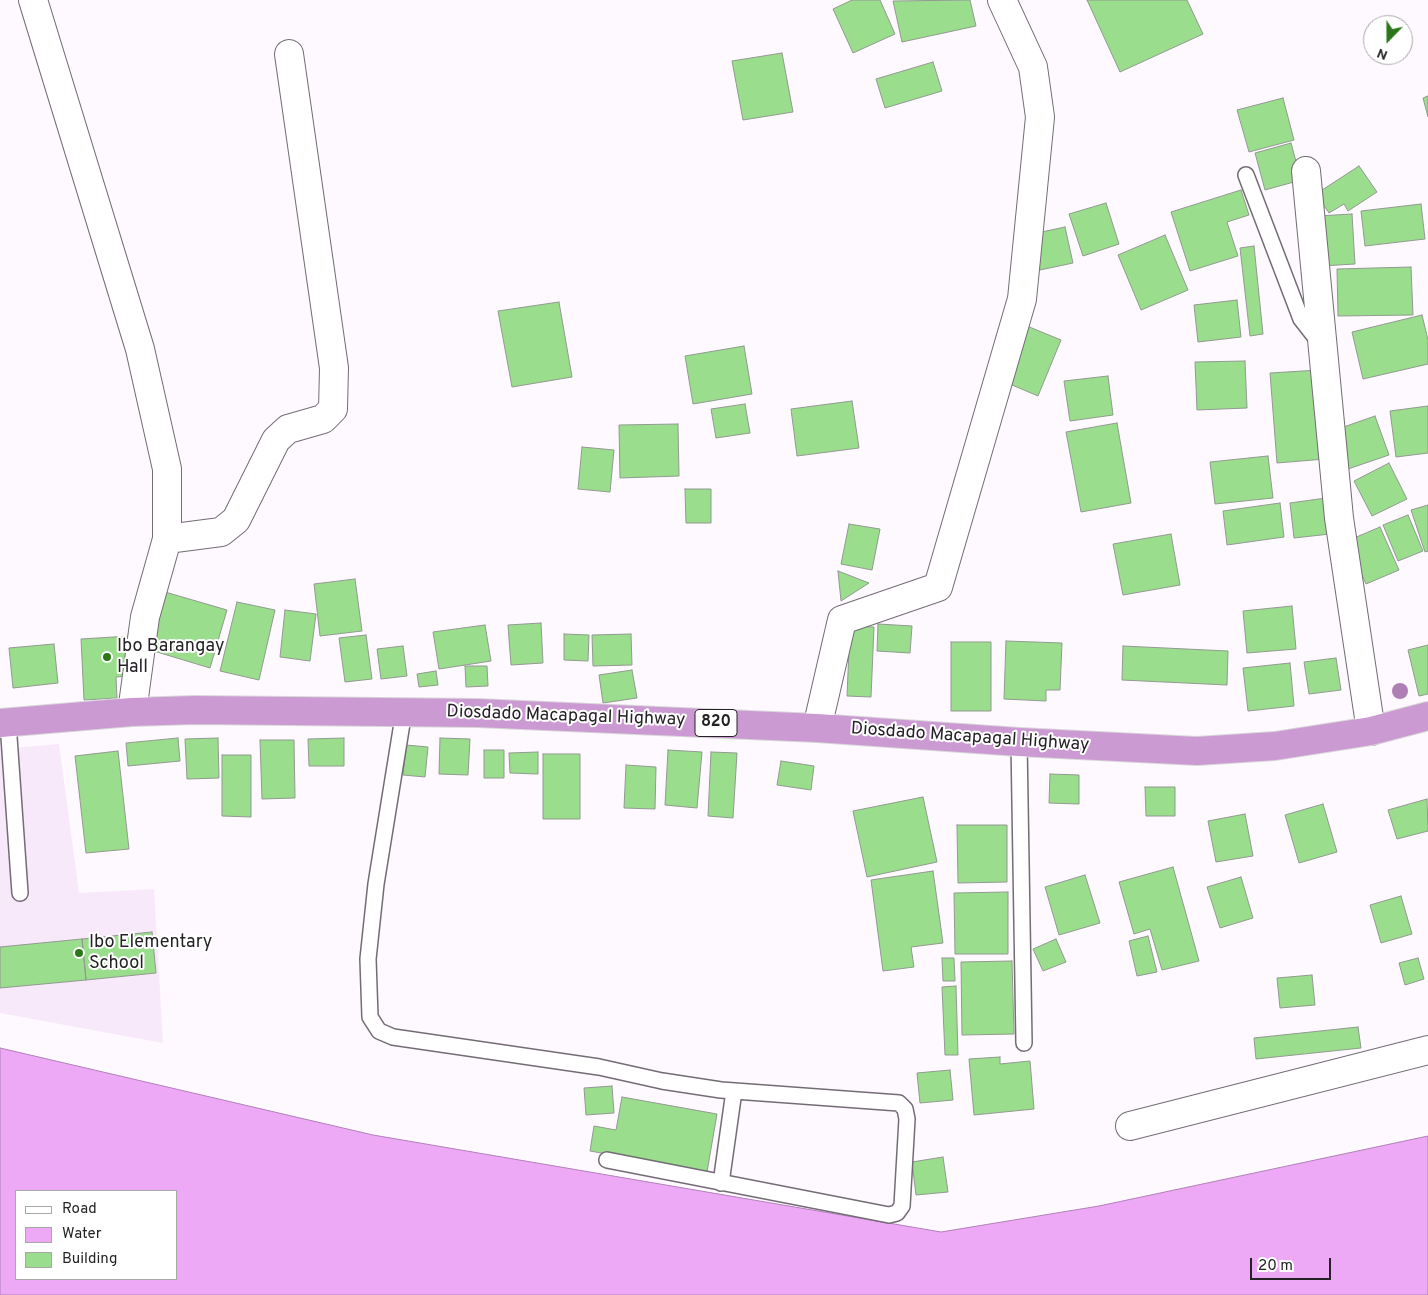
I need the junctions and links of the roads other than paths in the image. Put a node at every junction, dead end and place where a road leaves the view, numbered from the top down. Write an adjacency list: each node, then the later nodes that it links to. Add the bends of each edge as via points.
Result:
1 (33, 0): 7 (street, via 140,349 168,469)
2 (1002, 0): 12 (street, via 1033,67 1040,117 1022,299 938,587 842,620)
3 (289, 54): 7 (street, via 334,368 333,409 323,419 288,429 276,440 236,520 221,532)
4 (1306, 171): 6 (street)
5 (1246, 175): 6 (lane, via 1301,319)
6 (1323, 347): 13 (street, via 1339,518)
7 (167, 539): 9 (street, via 145,618)
8 (404, 711): 9 (highway, Diosdado Macapagal Highway / 820); 12 (highway, Diosdado Macapagal Highway / 820); 18 (lane, via 376,884 368,959 370,1018 379,1031 393,1037 599,1067 662,1081)
9 (132, 712): 11 (highway, Diosdado Macapagal Highway / 820)
10 (1428, 716): 13 (highway, Diosdado Macapagal Highway / 820)
11 (4, 723): 15 (lane)
12 (817, 728): 14 (highway, Diosdado Macapagal Highway / 820)
13 (1371, 731): 14 (highway, Diosdado Macapagal Highway / 820, via 1275,746 1197,751)
14 (1019, 742): 16 (lane)
15 (20, 893)
16 (1024, 1043)
17 (1428, 1050): 19 (street)
18 (734, 1091): 21 (lane); 21 (lane, via 899,1104 905,1108 902,1206 897,1213 889,1215)
19 (1130, 1126)
20 (607, 1160): 21 (lane)
21 (721, 1184)

